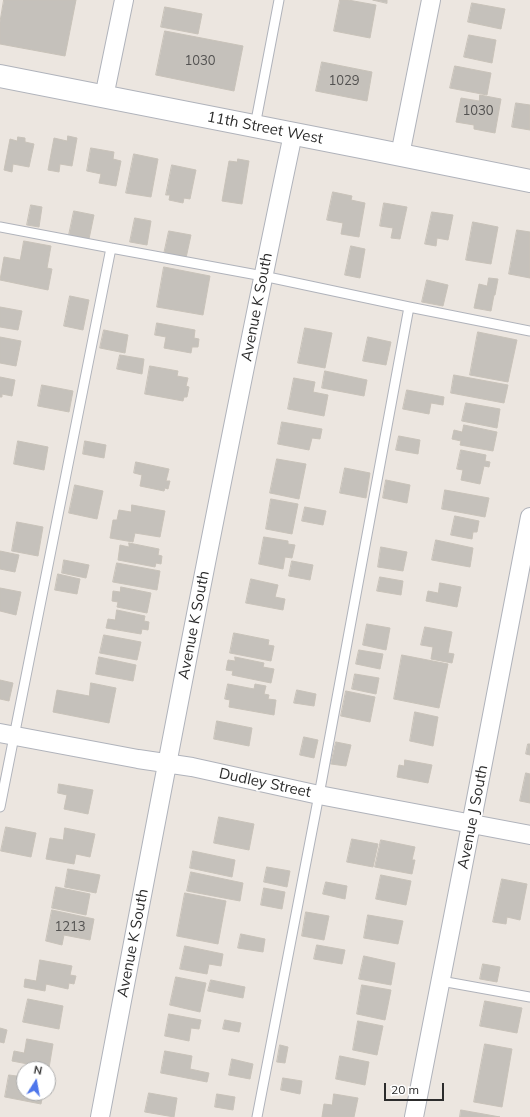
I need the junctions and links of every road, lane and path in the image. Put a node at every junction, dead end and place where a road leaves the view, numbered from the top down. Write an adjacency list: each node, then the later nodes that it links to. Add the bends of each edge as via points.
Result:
1 (124, 0): 5 (street)
2 (279, 0): 6 (lane)
3 (431, 0): 8 (street)
4 (0, 76): 5 (street, 11th Street West)
5 (104, 97): 6 (street, 11th Street West)
6 (255, 126): 7 (street, 11th Street West)
7 (293, 134): 8 (street, 11th Street West); 12 (street, Avenue K South)
8 (400, 155): 9 (street, 11th Street West)
9 (530, 181)
10 (0, 227): 11 (lane)
11 (111, 248): 12 (lane); 16 (lane)
12 (263, 276): 13 (lane); 17 (street, Avenue K South)
13 (409, 307): 14 (lane); 18 (lane)
14 (530, 331)
15 (530, 517): 20 (street, Avenue J South)
16 (7, 734): 17 (street, Dudley Street); 19 (lane)
17 (167, 764): 18 (street, Dudley Street, via 192,767); 24 (street, Avenue K South)
18 (319, 795): 20 (street, Dudley Street); 25 (lane)
19 (0, 807)
20 (472, 824): 21 (street, Dudley Street); 22 (street, Avenue J South)
21 (530, 835)
22 (441, 981): 23 (lane); 26 (street, Avenue J South)
23 (530, 997)
24 (100, 1117)
25 (256, 1117)
26 (414, 1117)

